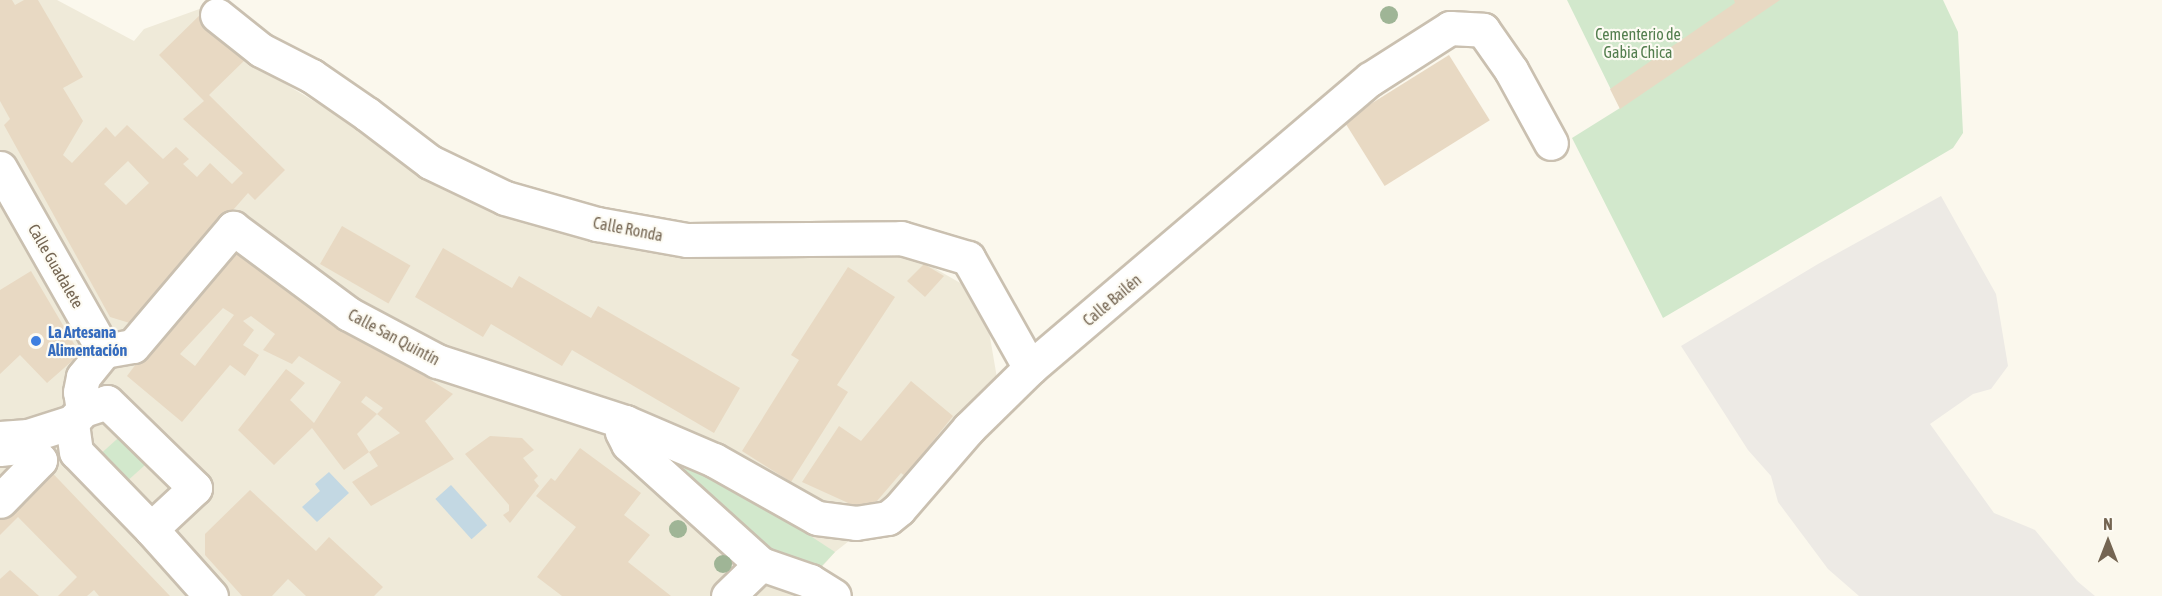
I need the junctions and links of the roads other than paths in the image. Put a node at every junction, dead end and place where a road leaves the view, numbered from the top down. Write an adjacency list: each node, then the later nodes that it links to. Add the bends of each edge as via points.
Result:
1 (217, 15): 5 (street, Calle Ronda, via 261,50 312,76 430,162 505,198 597,224 687,240 902,238 968,258)
2 (1551, 143): 5 (street, Calle Bailén, via 1512,70 1483,30 1450,28 1370,79)
3 (0, 168): 4 (street, Calle Guadalete)
4 (100, 357): 6 (street, Calle Guadalete); 7 (street, Calle San Quintín, via 133,346 233,228 348,314 437,361)
5 (1030, 368): 7 (street, Calle Bailén, via 969,428 899,510 888,518 856,524 817,518 714,460)
6 (85, 422): 8 (street); 10 (street); 10 (street, via 195,488)
7 (625, 422): 11 (street, via 622,432 628,444)
8 (9, 441): 9 (street, via 27,446 40,460)
9 (0, 501)
10 (151, 530): 12 (street)
11 (761, 564): 13 (street); 14 (street, via 810,581)
12 (211, 596)
13 (729, 596)
14 (834, 596)

